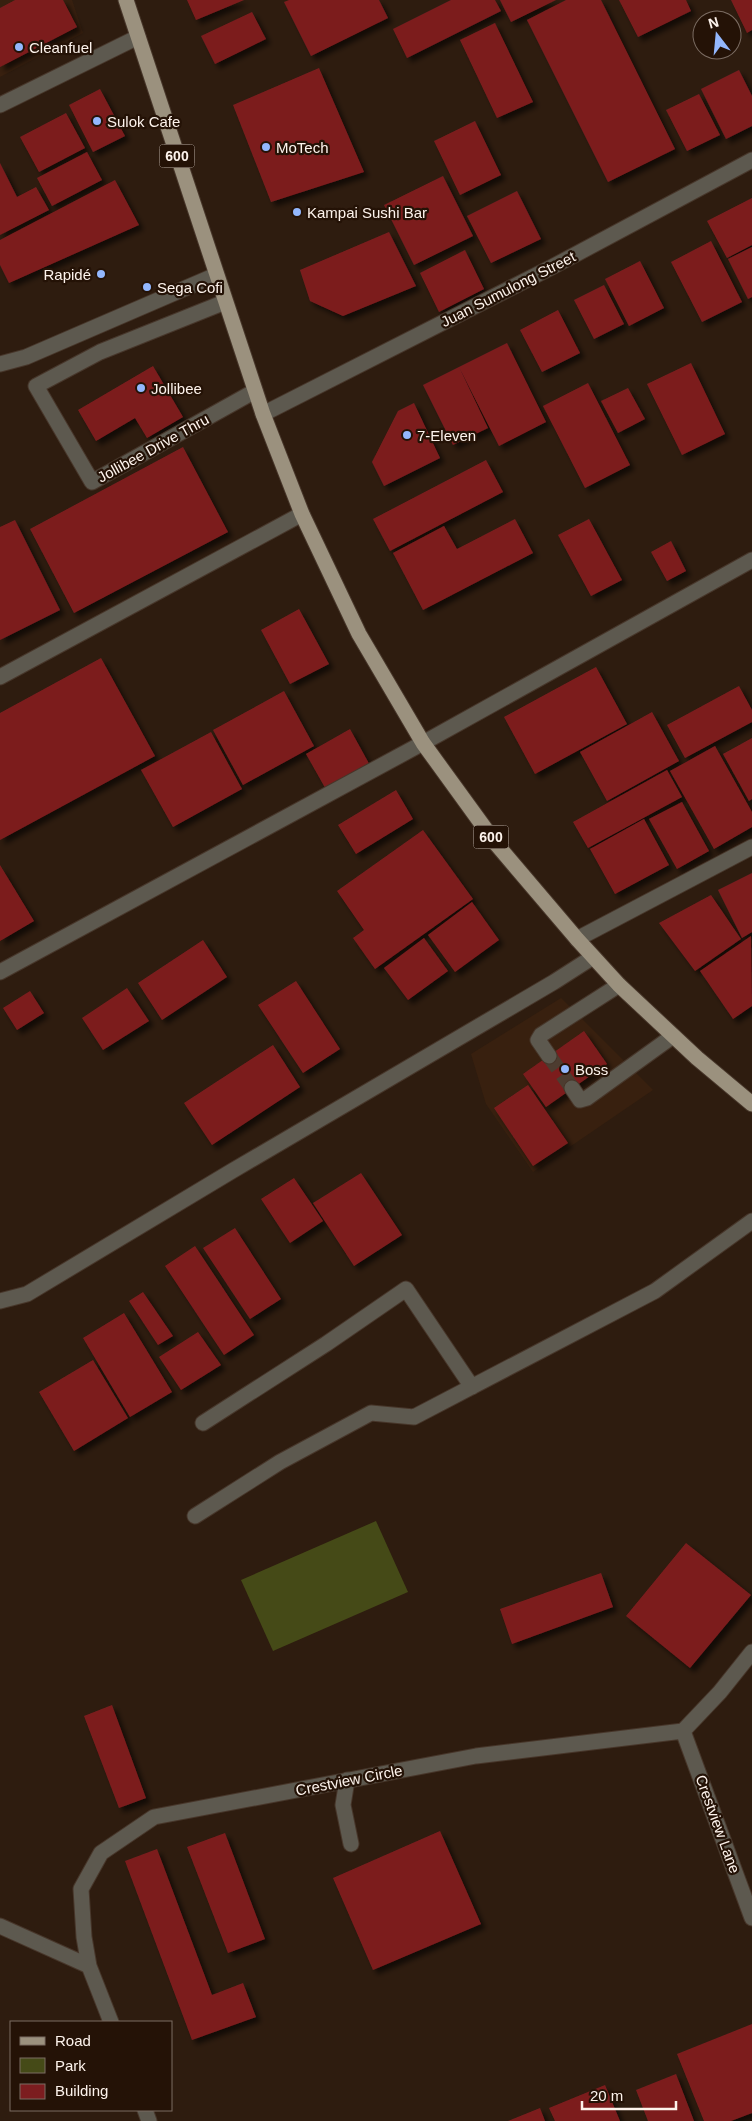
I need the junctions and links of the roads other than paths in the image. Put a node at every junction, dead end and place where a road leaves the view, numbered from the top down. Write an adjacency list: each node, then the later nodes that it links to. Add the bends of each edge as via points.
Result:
1 (126, 0): 2 (main road, 600)
2 (138, 37): 3 (street); 5 (main road, 600)
3 (0, 106)
4 (752, 160): 9 (street, Juan Sumulong Street, via 552,267)
5 (216, 275): 6 (main road, 600); 7 (street, via 26,357)
6 (225, 302): 8 (main road, 600); 8 (street, Jollibee Drive Thru, via 100,352 36,386 92,482)
7 (0, 364)
8 (255, 391): 9 (main road, 600)
9 (263, 414): 10 (main road, 600)
10 (302, 514): 12 (street); 13 (main road, 600, via 359,634)
11 (752, 560): 13 (street)
12 (0, 677)
13 (423, 743): 15 (main road, 600, via 497,845); 17 (street)
14 (752, 847): 15 (street)
15 (577, 939): 16 (main road, 600)
16 (593, 957): 18 (main road, 600); 24 (street, via 27,1294)
17 (0, 972)
18 (619, 985): 19 (main road, 600); 20 (street, via 541,1035 538,1040)
19 (673, 1036): 21 (street, via 587,1098 580,1100); 22 (main road, 600)
20 (549, 1056)
21 (572, 1088)
22 (752, 1104)
23 (752, 1221): 25 (street, via 655,1291)
24 (0, 1302)
25 (472, 1387): 26 (street, via 406,1289); 27 (street, via 414,1417 371,1413 280,1462)
26 (203, 1424)
27 (195, 1516)
28 (752, 1652): 29 (street, via 720,1692)
29 (683, 1730): 30 (street, Crestview Circle, via 476,1756); 32 (street, Crestview Lane)
30 (346, 1780): 31 (street, via 343,1806); 34 (street, Crestview Circle, via 154,1817 101,1853 81,1889)
31 (351, 1844)
32 (752, 1918)
33 (0, 1926): 34 (street)
34 (89, 1966): 35 (street, Crestview Circle)
35 (111, 2021)

